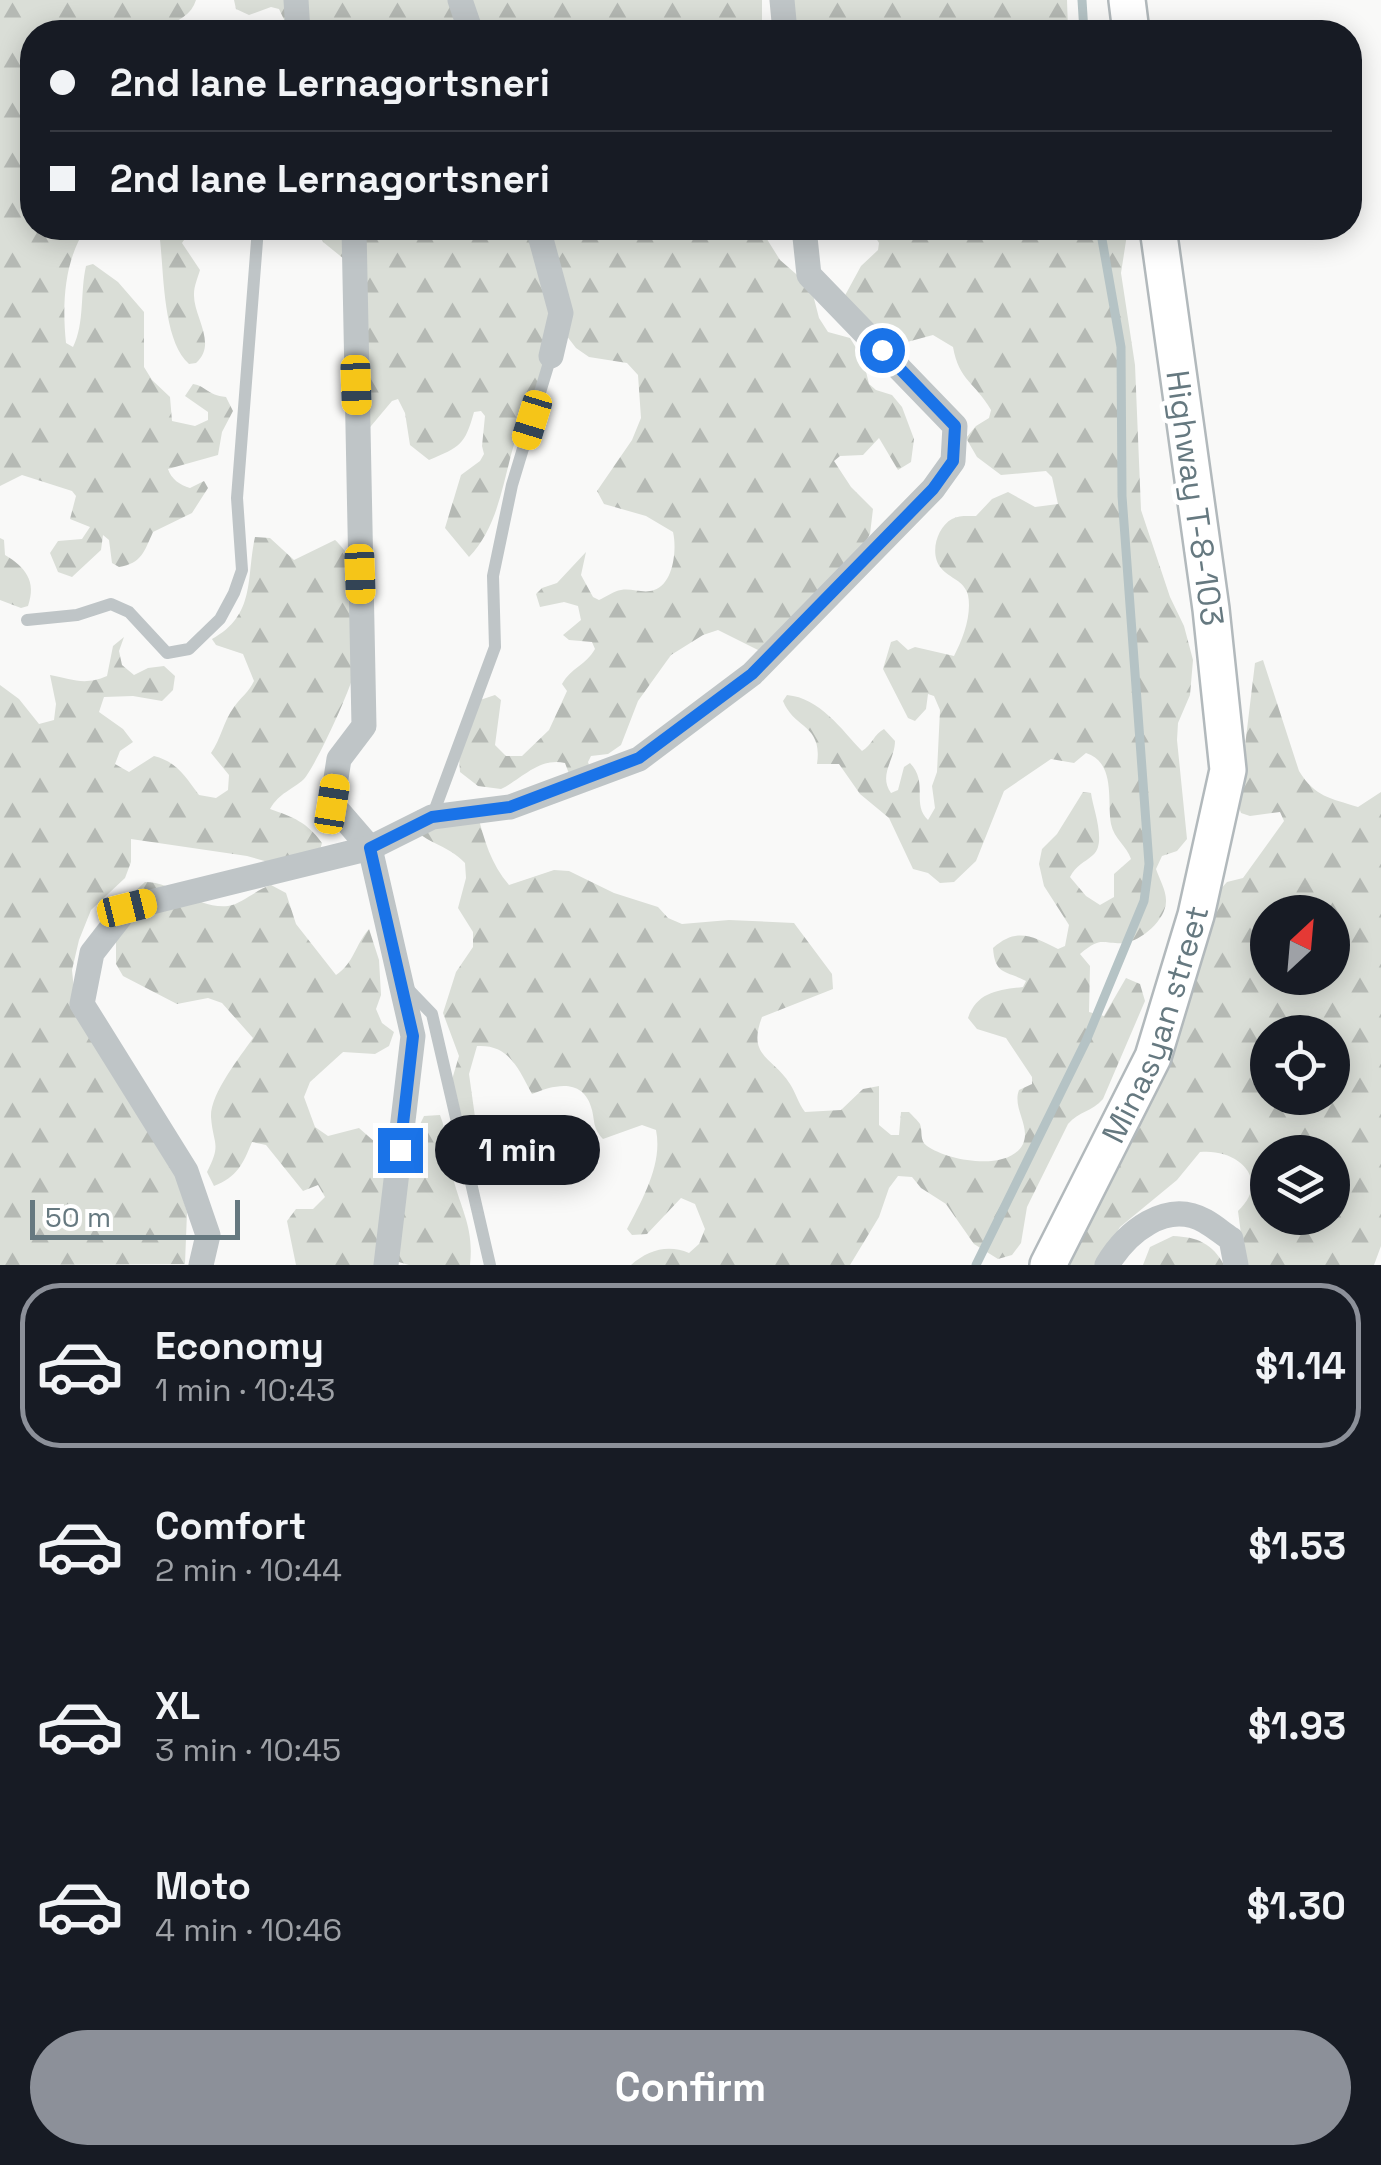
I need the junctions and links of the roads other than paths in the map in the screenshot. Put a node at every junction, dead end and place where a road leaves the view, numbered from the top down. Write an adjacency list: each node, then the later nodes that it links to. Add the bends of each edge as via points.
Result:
1 (257, 240): 7 (lane, via 237,498 242,570 220,618 189,649 167,653 130,612 111,604)
2 (354, 240): 10 (street, via 364,726 339,759 332,804)
3 (541, 240): 6 (street, via 561,313)
4 (805, 240): 9 (street, via 808,275 955,426 953,461 752,674 639,758 510,807)
5 (1160, 240): 8 (street, Highway T-8-103)
6 (551, 356): 9 (lane, via 492,576 495,646)
7 (27, 620)
8 (1228, 770): 15 (street, Minasyan street, via 1196,915 1152,1057)
9 (432, 817): 10 (street)
10 (370, 848): 11 (street); 12 (street, via 127,908 92,954 82,1004 186,1170 208,1235)
11 (400, 981): 13 (street, via 413,1036); 14 (lane, via 432,1014)
12 (201, 1265)
13 (386, 1265)
14 (490, 1265)
15 (1048, 1265)
16 (1106, 1265): 17 (street, via 1138,1228 1164,1214 1201,1218 1231,1240)
17 (1236, 1265)

